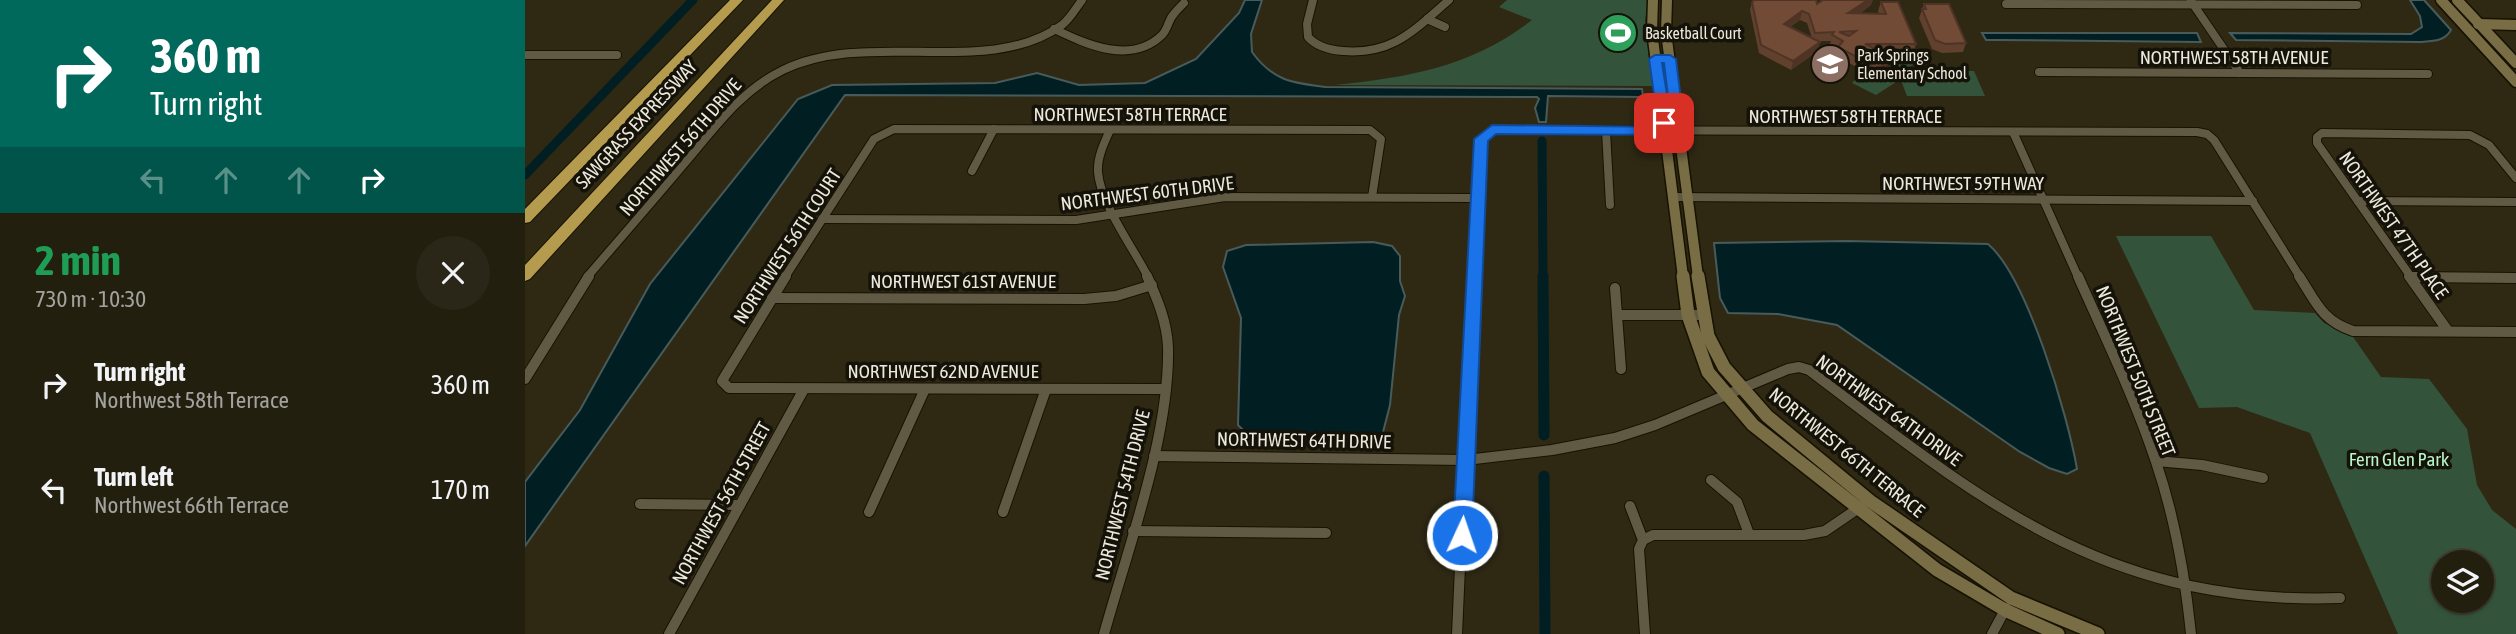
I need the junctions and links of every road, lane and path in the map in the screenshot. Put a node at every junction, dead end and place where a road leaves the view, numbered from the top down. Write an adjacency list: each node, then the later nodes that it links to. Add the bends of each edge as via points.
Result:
1 (728, 0): 32 (highway)
2 (737, 0): 32 (highway, SAWGRASS EXPRESSWAY)
3 (778, 0): 56 (highway, SAWGRASS EXPRESSWAY)
4 (1082, 0): 20 (street, NORTHWEST 56TH DRIVE)
5 (1313, 0): 15 (street, via 1308,37 1331,50 1384,48)
6 (1449, 0): 15 (street)
7 (1653, 0): 26 (street, NORTHWEST 66TH TERRACE)
8 (1667, 0): 27 (street, NORTHWEST 66TH TERRACE)
9 (2441, 0): 16 (street)
10 (2457, 0): 17 (street)
11 (2192, 2): 13 (street); 14 (street); 30 (street)
12 (1184, 3): 20 (street, via 1161,37 1127,51 1103,50)
13 (2006, 4)
14 (2357, 5)
15 (1427, 19): 19 (street)
16 (2463, 24): 17 (street); 21 (street)
17 (2480, 24): 18 (street); 23 (street)
18 (2516, 24)
19 (1445, 27)
20 (1054, 29): 69 (street, NORTHWEST 56TH DRIVE, via 991,50 839,52 761,80 741,97 584,281)
21 (2472, 33): 23 (street); 33 (street)
22 (2516, 33): 23 (street)
23 (2489, 34): 28 (street)
24 (525, 54): 25 (street)
25 (617, 55)
26 (1655, 59): 27 (street); 38 (street, NORTHWEST 66TH TERRACE)
27 (1670, 59): 39 (street, NORTHWEST 66TH TERRACE)
28 (2516, 63)
29 (2039, 72): 30 (street, NORTHWEST 58TH AVENUE)
30 (2240, 72): 31 (street, NORTHWEST 58TH AVENUE)
31 (2428, 74)
32 (657, 81): 54 (highway, SAWGRASS EXPRESSWAY)
33 (2516, 82)
34 (994, 129): 35 (street, NORTHWEST 58TH TERRACE); 37 (street, NORTHWEST 58TH TERRACE, via 894,128); 42 (street)
35 (1110, 130): 41 (street, NORTHWEST 58TH TERRACE); 53 (street, NORTHWEST 54TH DRIVE, via 1098,173)
36 (1606, 131): 38 (street, NORTHWEST 58TH TERRACE); 46 (street, NORTHWEST 58TH TERRACE, via 1492,130 1481,139); 52 (street)
37 (883, 132): 55 (street, NORTHWEST 56TH COURT)
38 (1666, 132): 39 (street, NORTHWEST 58TH TERRACE); 45 (street, NORTHWEST 66TH TERRACE)
39 (1679, 132): 40 (street, NORTHWEST 58TH TERRACE); 47 (street, NORTHWEST 66TH TERRACE)
40 (2013, 132): 48 (street, NORTHWEST 50TH STREET); 49 (street, NORTHWEST 58TH TERRACE, via 2207,134)
41 (1377, 134): 44 (street, via 1381,139)
42 (972, 171)
43 (2516, 178): 50 (street, NORTHWEST 47TH PLACE, via 2489,145 2470,135 2322,133 2316,137 2317,143)
44 (1373, 197): 46 (street, NORTHWEST 60TH DRIVE); 53 (street, NORTHWEST 60TH DRIVE, via 1225,197)
45 (1674, 197): 47 (street, NORTHWEST 59TH WAY); 64 (street, NORTHWEST 66TH TERRACE)
46 (1476, 198): 78 (street)
47 (1688, 198): 48 (street, NORTHWEST 59TH WAY); 62 (street, NORTHWEST 66TH TERRACE)
48 (2044, 200): 49 (street, NORTHWEST 59TH WAY); 79 (street, NORTHWEST 50TH STREET)
49 (2253, 201): 65 (street, via 2326,318 2337,326 2353,331)
50 (2358, 201): 51 (street); 57 (street, NORTHWEST 47TH PLACE)
51 (2516, 202)
52 (1610, 205)
53 (1113, 216): 55 (street, NORTHWEST 60TH DRIVE, via 1076,220); 59 (street, NORTHWEST 54TH DRIVE)
54 (525, 218)
55 (822, 219): 61 (street, NORTHWEST 56TH COURT)
56 (525, 275)
57 (2412, 277): 58 (street); 65 (street, NORTHWEST 47TH PLACE)
58 (2516, 278)
59 (1152, 285): 61 (street, NORTHWEST 61ST AVENUE, via 1084,299); 74 (street, NORTHWEST 54TH DRIVE, via 1168,345)
60 (1615, 288): 63 (street)
61 (772, 298): 70 (street, NORTHWEST 56TH COURT)
62 (1703, 314): 64 (street); 75 (street, NORTHWEST 66TH TERRACE, via 1708,337)
63 (1617, 315): 64 (street); 68 (street)
64 (1688, 315): 76 (street, NORTHWEST 66TH TERRACE, via 1708,372)
65 (2448, 331): 66 (street)
66 (2512, 332): 67 (street)
67 (2516, 342)
68 (1621, 369)
69 (525, 379)
70 (722, 381): 71 (street, NORTHWEST 62ND AVENUE, via 729,387)
71 (804, 388): 72 (street, NORTHWEST 62ND AVENUE); 83 (street, NORTHWEST 56TH STREET)
72 (925, 389): 73 (street, NORTHWEST 62ND AVENUE); 86 (street)
73 (1047, 389): 74 (street, NORTHWEST 62ND AVENUE); 87 (street)
74 (1166, 390): 77 (street, NORTHWEST 54TH DRIVE)
75 (1742, 390): 76 (street, NORTHWEST 64TH DRIVE); 84 (street, NORTHWEST 66TH TERRACE); 92 (street, NORTHWEST 64TH DRIVE, via 1788,369 1809,370 1995,506 2059,541)
76 (1727, 396): 78 (street, NORTHWEST 64TH DRIVE, via 1633,433 1575,447); 84 (street, NORTHWEST 66TH TERRACE, via 1753,425)
77 (1154, 456): 78 (street, NORTHWEST 64TH DRIVE); 88 (street, NORTHWEST 54TH DRIVE)
78 (1466, 460): 97 (street)
79 (2156, 461): 80 (street); 92 (street, NORTHWEST 50TH STREET)
80 (2263, 478)
81 (1711, 480): 90 (street, via 1735,496 1744,509)
82 (640, 504): 83 (street)
83 (740, 505): 95 (street, NORTHWEST 56TH STREET)
84 (1864, 505): 90 (street, via 1825,531); 94 (street, NORTHWEST 66TH TERRACE, via 1937,570)
85 (1630, 506): 91 (street)
86 (869, 512)
87 (1003, 512)
88 (1133, 531): 89 (street); 96 (street, NORTHWEST 54TH DRIVE)
89 (1326, 533)
90 (1749, 534): 91 (street, via 1653,535)
91 (1643, 540): 98 (street)
92 (2186, 586): 93 (street, NORTHWEST 64TH DRIVE, via 2286,601); 102 (street, NORTHWEST 50TH STREET)
93 (2340, 598)
94 (2008, 604): 99 (street); 100 (street, NORTHWEST 66TH TERRACE); 101 (street, NORTHWEST 66TH TERRACE)
95 (669, 634)
96 (1104, 634)
97 (1457, 634)
98 (1645, 634)
99 (1992, 634)
100 (2058, 634)
101 (2098, 634)
102 (2191, 634)

